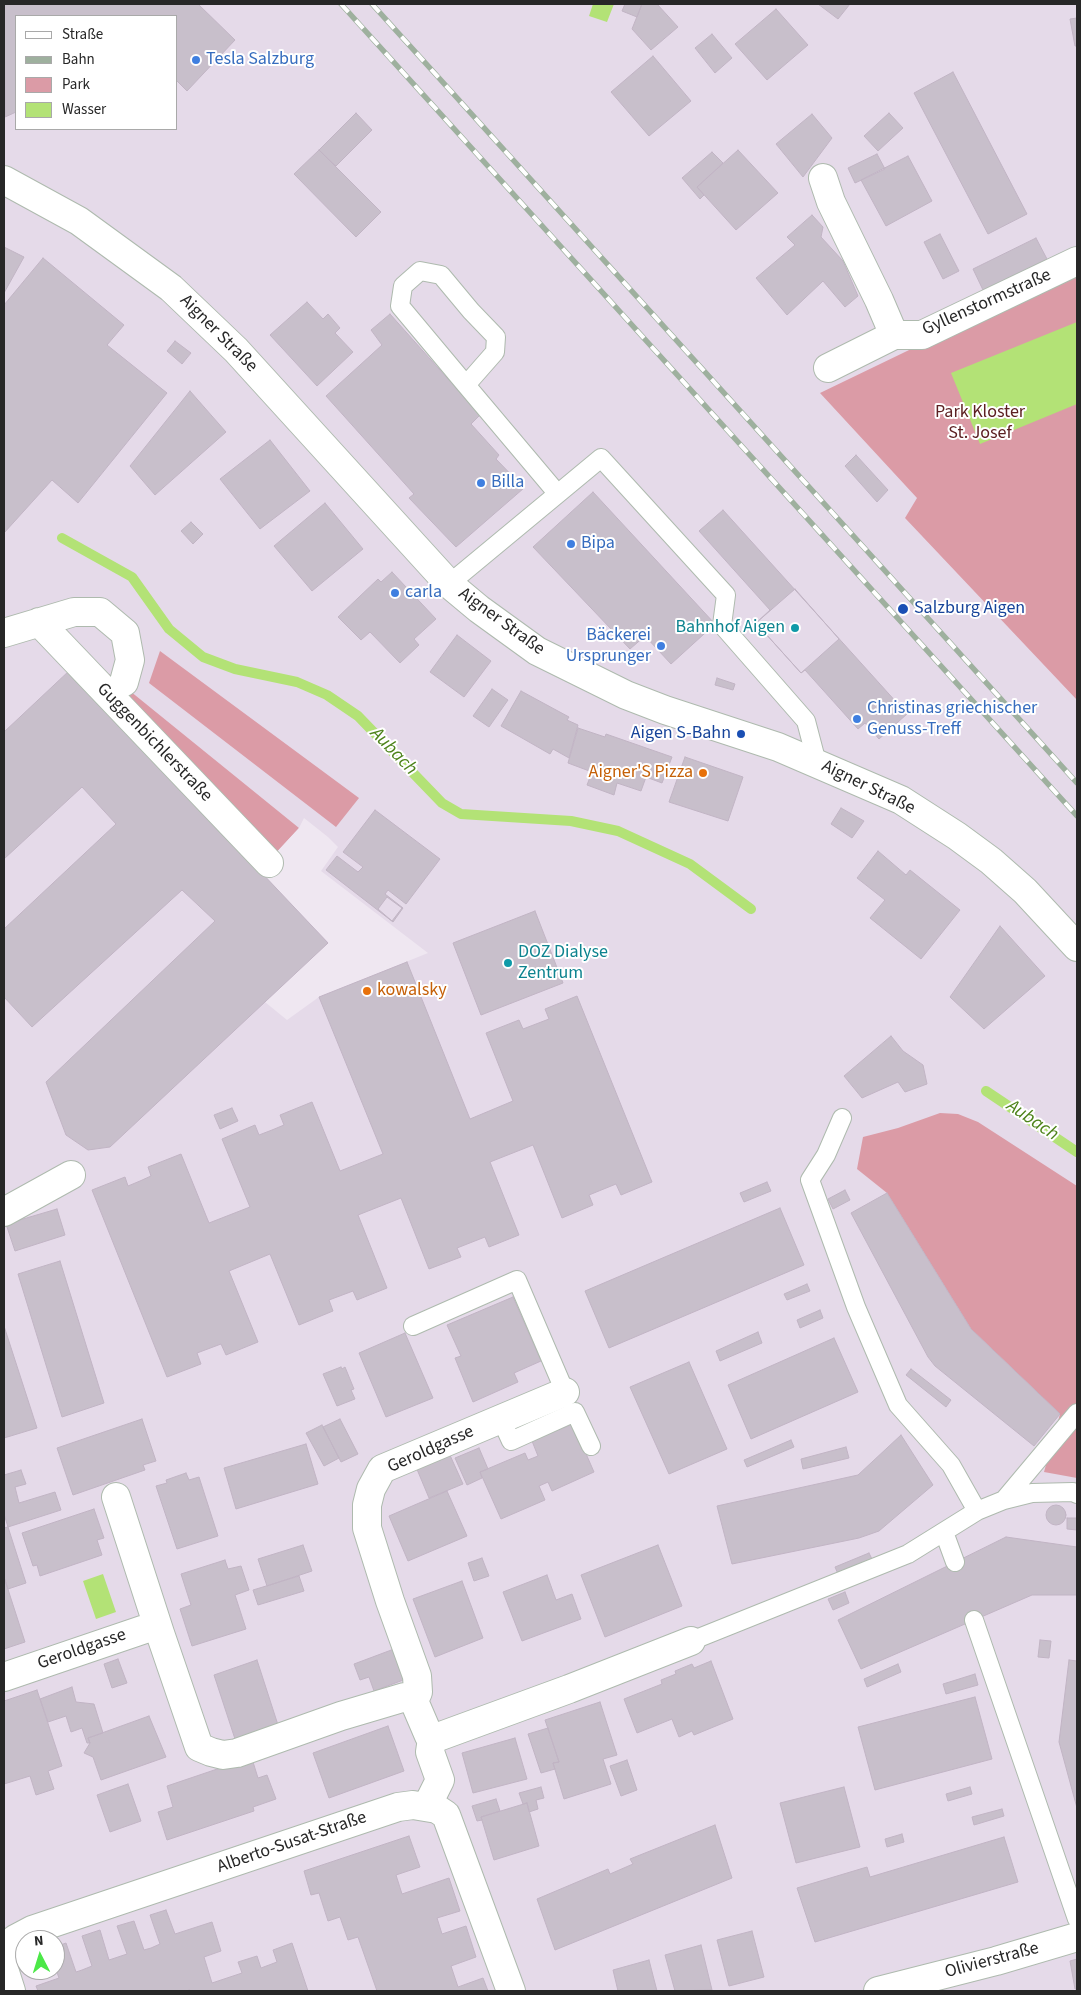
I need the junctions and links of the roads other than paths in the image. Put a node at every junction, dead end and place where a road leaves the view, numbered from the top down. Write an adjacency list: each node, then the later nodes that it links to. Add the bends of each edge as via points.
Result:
1 (823, 178): 4 (street, via 831,202)
2 (4, 180): 8 (street, Aigner Straße, via 80,221 171,288 236,350)
3 (1077, 261): 4 (street, Gyllenstormstraße, via 922,335)
4 (894, 335): 5 (street, Gyllenstormstraße)
5 (828, 368)
6 (466, 385): 6 (lane, via 400,306 404,286 420,271 441,274 496,337 495,352); 7 (lane)
7 (557, 493): 8 (lane); 12 (lane, via 601,458 726,595 722,625 806,721)
8 (449, 584): 12 (street, Aigner Straße, via 537,651 582,675 665,710)
9 (39, 622): 10 (street, Guggenbichlerstraße); 11 (street, Guggenbichlerstraße, via 74,612 100,612 125,632 130,660); 13 (street, Guggenbichlerstraße)
10 (4, 633)
11 (124, 682)
12 (817, 762): 14 (street, Aigner Straße, via 900,800 957,836 1025,890)
13 (269, 863)
14 (1077, 947)
15 (842, 1118): 26 (lane, via 826,1155 810,1180 856,1307 898,1405 951,1465)
16 (71, 1174): 17 (street)
17 (4, 1212)
18 (413, 1326): 19 (lane, via 517,1280)
19 (565, 1392): 21 (street, Geroldgasse)
20 (1077, 1413): 25 (lane)
21 (501, 1419): 22 (lane, via 511,1441 575,1412); 33 (street, Geroldgasse, via 382,1469 371,1489 367,1528 417,1676 418,1692)
22 (591, 1446)
23 (1077, 1494): 25 (lane, via 1032,1493)
24 (116, 1497): 30 (street)
25 (1004, 1500): 26 (lane)
26 (976, 1511): 27 (lane)
27 (944, 1532): 28 (lane); 31 (lane, via 908,1554)
28 (955, 1562)
29 (974, 1620): 36 (lane)
30 (160, 1633): 32 (street, Geroldgasse, via 148,1628); 33 (street, via 194,1738 199,1747 211,1752 223,1755 237,1753 405,1697)
31 (691, 1641): 34 (street)
32 (4, 1677)
33 (414, 1701): 34 (street)
34 (432, 1738): 35 (street, via 430,1752 440,1780)
35 (427, 1806): 38 (street, Alberto-Susat-Straße, via 398,1807 32,1930 15,1939 7,1952 4,1969); 39 (street, via 446,1815)
36 (1077, 1919)
37 (1077, 1937): 40 (street, Olivierstraße)
38 (11, 1991)
39 (510, 1991)
40 (878, 1991)

